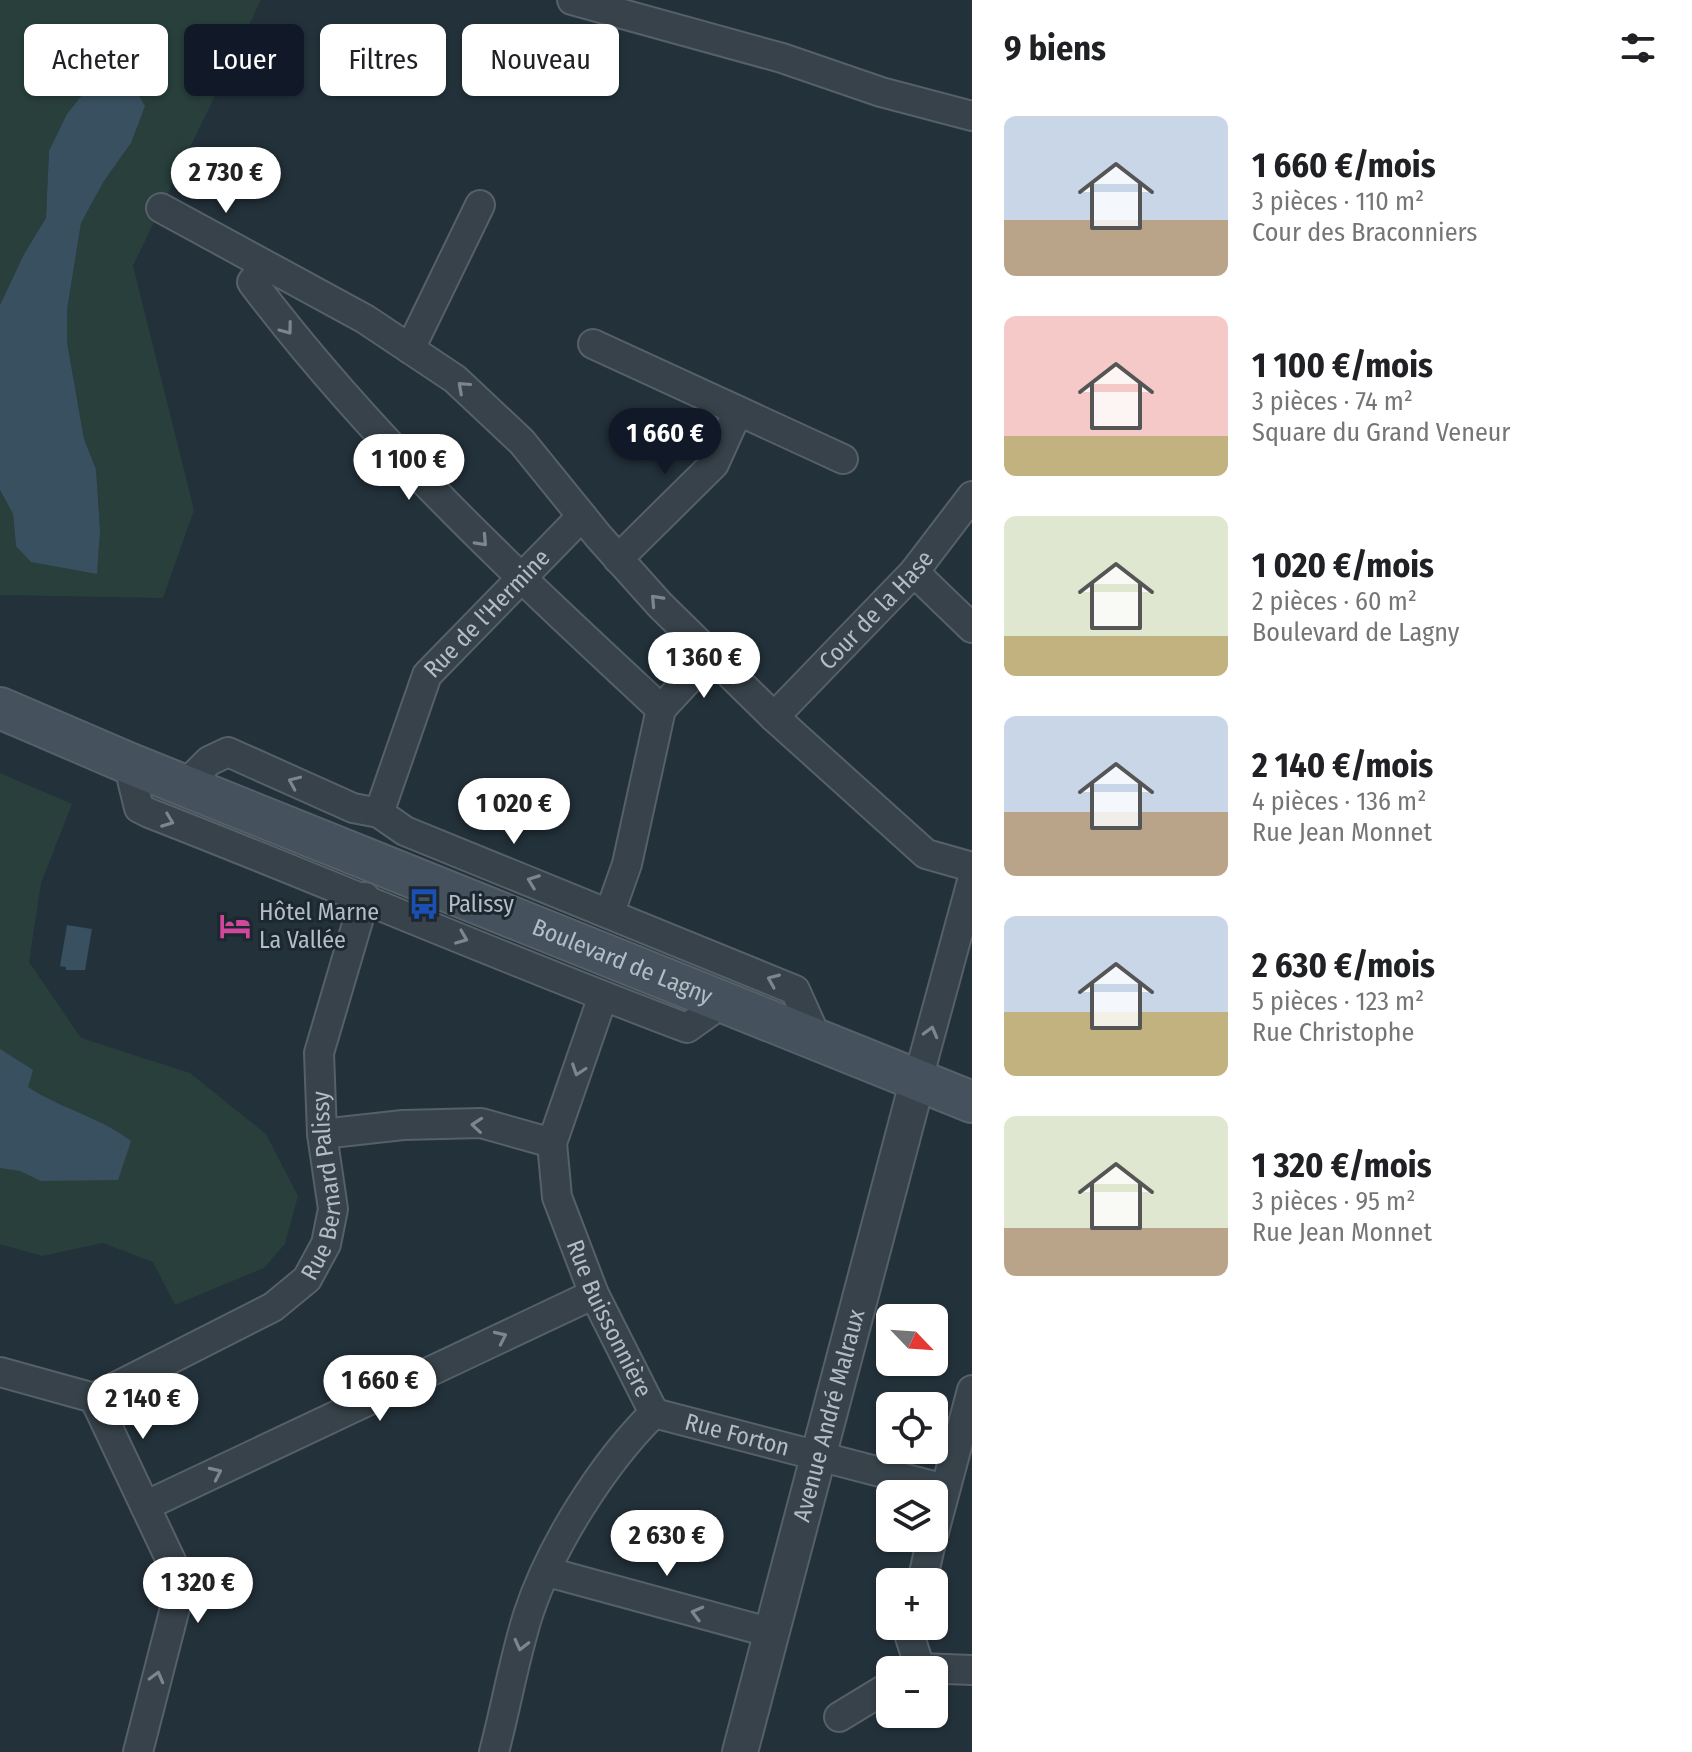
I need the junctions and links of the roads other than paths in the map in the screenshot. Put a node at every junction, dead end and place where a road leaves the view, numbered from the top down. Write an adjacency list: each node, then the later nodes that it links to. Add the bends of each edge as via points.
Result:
1 (572, 0): 2 (street)
2 (972, 116)
3 (480, 205): 7 (street)
4 (161, 208): 5 (street)
5 (264, 267): 7 (street, via 287,274); 14 (street, one-way to 14, via 252,282 308,357)
6 (593, 344): 8 (street)
7 (410, 349): 11 (street, one-way to 7, via 522,442 455,379)
8 (738, 411): 9 (street); 12 (street, via 714,464)
9 (843, 459)
10 (972, 496): 13 (street, Cour de la Hase)
11 (582, 516): 12 (street); 14 (street, Rue de l'Hermine)
12 (618, 559): 16 (street, one-way to 12)
13 (914, 572): 15 (street); 19 (street, Cour de la Hase)
14 (522, 579): 17 (street); 22 (street, Rue de l'Hermine, via 427,675)
15 (972, 628)
16 (721, 665): 17 (street); 19 (street)
17 (661, 709): 26 (street, via 627,864)
18 (1, 710): 20 (main road, Boulevard de Lagny)
19 (774, 717): 23 (street, via 926,854)
20 (128, 763): 21 (main road, Boulevard de Lagny); 25 (street, one-way to 25, via 139,808)
21 (185, 785): 22 (street, one-way to 21, via 353,808 228,752 209,761); 28 (main road, Boulevard de Lagny)
22 (379, 813): 26 (street, one-way to 22, via 405,831)
23 (972, 867)
24 (972, 881): 30 (street, one-way to 24)
25 (365, 897): 27 (street, one-way to 27); 32 (street, Rue Bernard Palissy, via 319,1053)
26 (610, 912): 29 (street, one-way to 26, via 795,990)
27 (603, 996): 28 (street, via 687,1028); 33 (street, Rue Buissonnière, one-way to 33)
28 (725, 1001): 29 (main road, Boulevard de Lagny)
29 (817, 1039): 30 (main road, Boulevard de Lagny)
30 (918, 1079): 31 (main road, Boulevard de Lagny); 39 (street, Avenue André Malraux)
31 (972, 1102)
32 (322, 1134): 33 (street, one-way to 32, via 481,1123); 37 (street, Rue Bernard Palissy, via 333,1209 326,1244 307,1279 273,1307)
33 (552, 1143): 34 (street, Rue Buissonnière, via 557,1197)
34 (594, 1294): 38 (street, Rue Buissonnière); 42 (street, one-way to 34)
35 (0, 1372): 37 (street)
36 (972, 1390): 41 (street)
37 (94, 1398): 42 (street)
38 (654, 1413): 39 (street, Rue Forton); 43 (street, Rue Buissonnière, via 621,1445 569,1526)
39 (818, 1458): 40 (street, Rue Forton); 44 (street, Avenue André Malraux)
40 (908, 1480)
41 (947, 1480)
42 (145, 1506): 49 (street, one-way to 42, via 176,1604 173,1565)
43 (548, 1572): 44 (street, one-way to 43); 50 (street, Rue Buissonnière, one-way to 50, via 529,1613)
44 (772, 1633): 51 (street, Avenue André Malraux)
45 (948, 1670): 46 (street)
46 (972, 1670)
47 (876, 1695): 48 (street)
48 (839, 1717)
49 (138, 1752)
50 (494, 1752)
51 (740, 1752)

